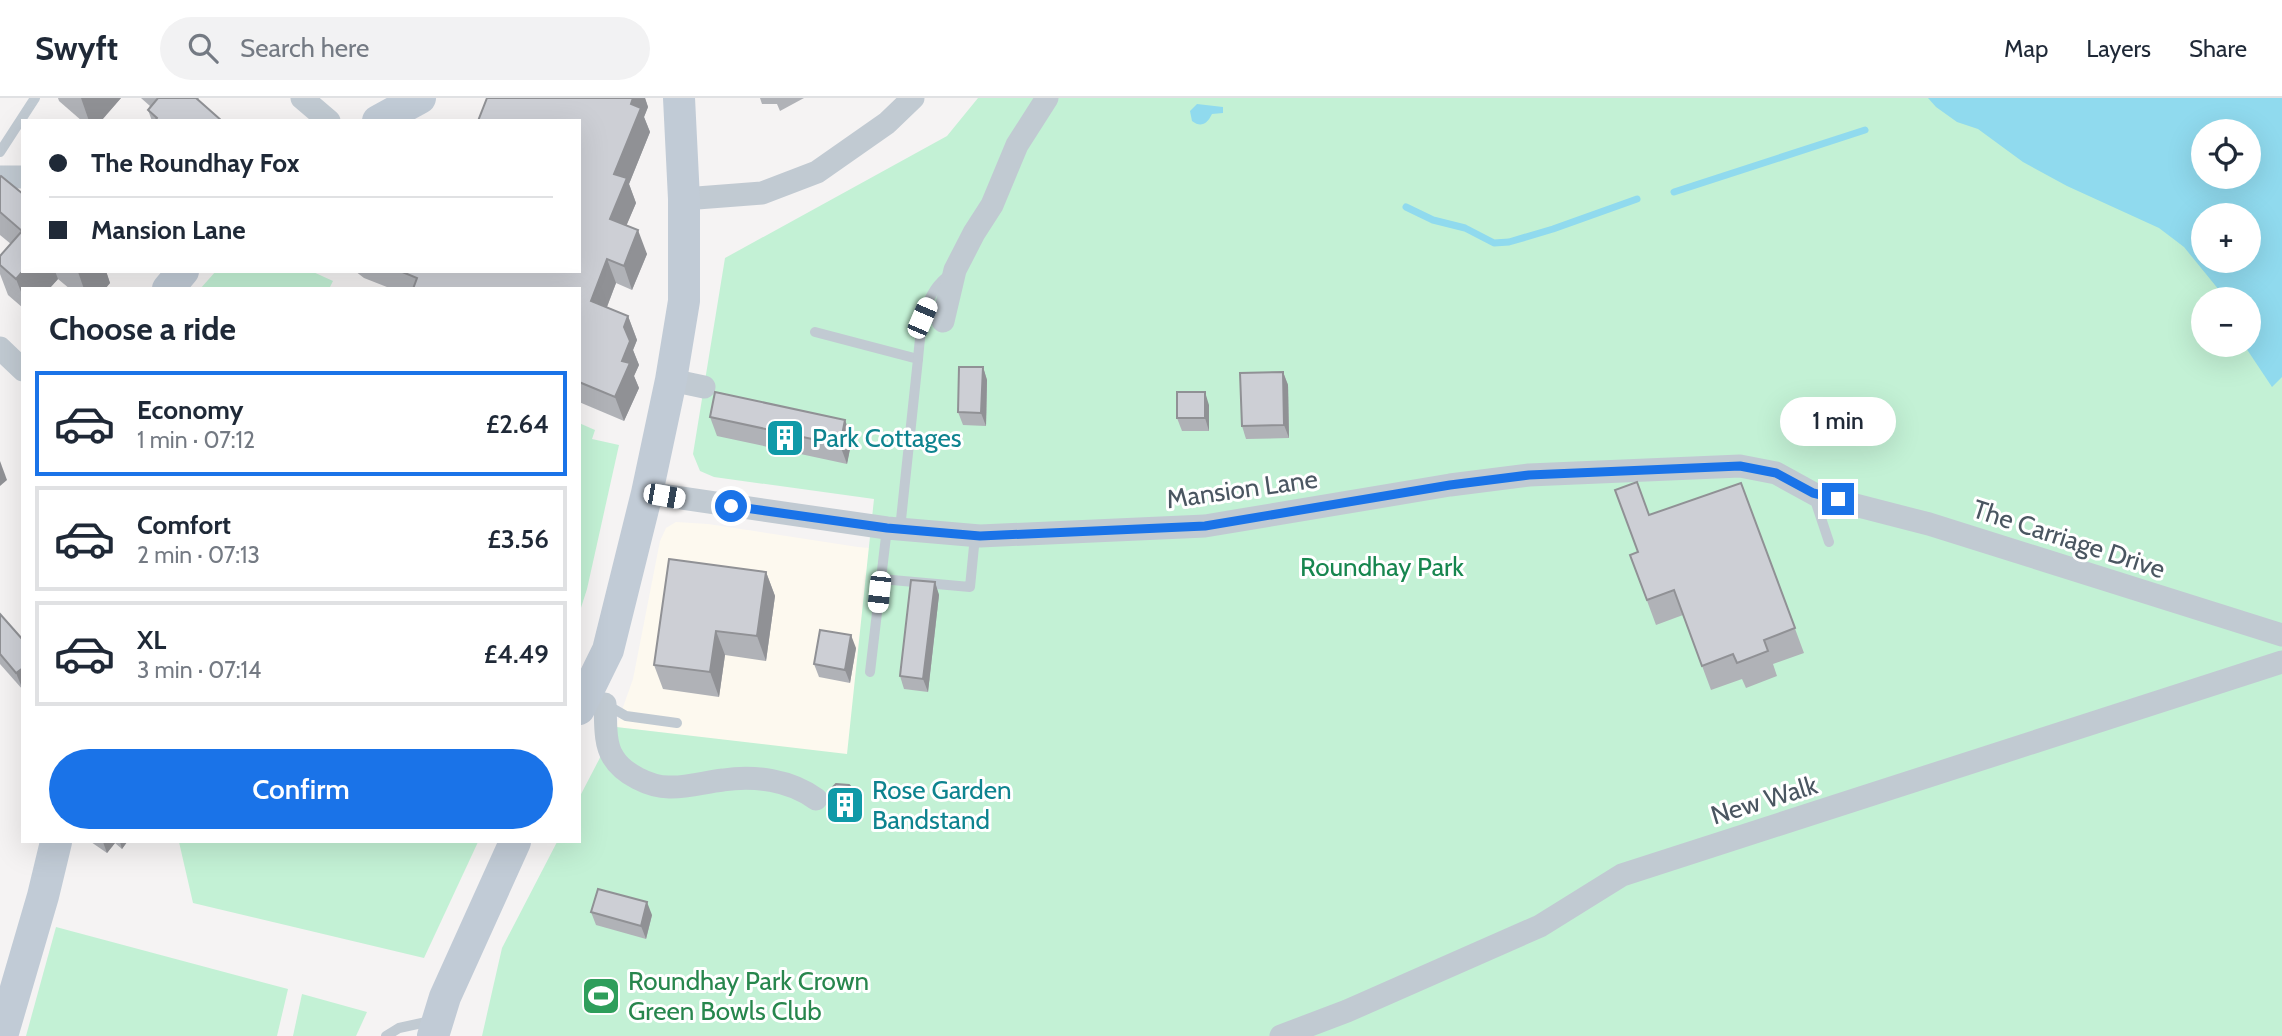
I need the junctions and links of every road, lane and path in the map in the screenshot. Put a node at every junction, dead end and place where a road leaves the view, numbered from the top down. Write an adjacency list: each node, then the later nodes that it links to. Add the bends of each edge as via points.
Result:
1 (36, 98): 7 (lane)
2 (302, 98): 8 (street)
3 (420, 98): 9 (street)
4 (679, 98): 14 (street)
5 (914, 98): 14 (street, via 817,172 762,193)
6 (1047, 98): 15 (street, via 1017,145 992,205)
7 (22, 119)
8 (326, 119)
9 (383, 119)
10 (21, 120): 11 (lane)
11 (0, 152)
12 (0, 177): 13 (street)
13 (21, 177)
14 (684, 198): 23 (street, via 684,301)
15 (955, 270): 18 (street); 21 (lane, via 933,290 922,318)
16 (181, 273): 17 (street)
17 (170, 287)
18 (943, 321)
19 (816, 332): 21 (lane)
20 (0, 348): 22 (street)
21 (918, 359): 28 (lane)
22 (21, 368)
23 (671, 380): 24 (street); 25 (street)
24 (704, 387)
25 (647, 492): 28 (street, Mansion Lane); 35 (street, via 608,650)
26 (1813, 493): 27 (street, Mansion Lane); 29 (street, Mansion Lane, via 1776,473 1740,466 1542,474 1205,526); 30 (lane)
27 (1838, 499): 32 (street, The Carriage Drive)
28 (893, 529): 29 (street, Mansion Lane); 31 (lane)
29 (975, 536): 31 (lane, via 970,587)
30 (1829, 541)
31 (881, 579): 34 (lane)
32 (2282, 635)
33 (2282, 662): 43 (street, New Walk, via 1622,875 1540,926)
34 (870, 672)
35 (590, 702): 36 (lane, via 626,716); 37 (street, via 613,757 642,780 668,787 754,778 801,788)
36 (677, 723)
37 (816, 799)
38 (56, 843): 41 (street)
39 (515, 843): 40 (street)
40 (435, 1028): 42 (lane, via 399,1028)
41 (2, 1036)
42 (386, 1036)
43 (1281, 1036)

